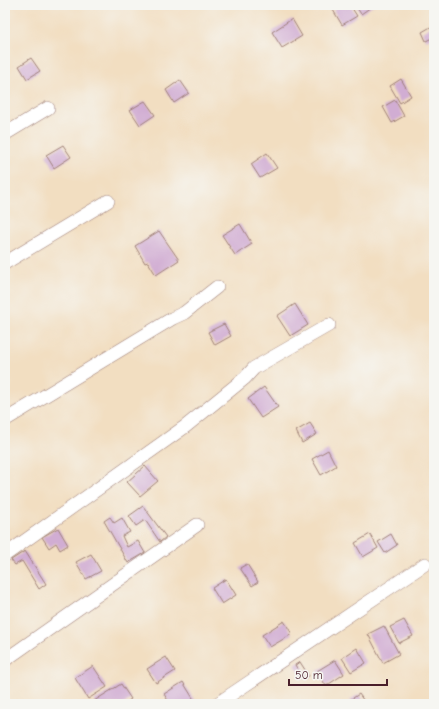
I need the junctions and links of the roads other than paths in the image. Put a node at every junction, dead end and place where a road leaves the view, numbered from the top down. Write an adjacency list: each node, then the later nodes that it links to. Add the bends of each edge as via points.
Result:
1 (48, 108): 2 (street)
2 (5, 134)
3 (108, 201): 4 (street)
4 (5, 263)
5 (217, 288): 7 (street, via 184,313)
6 (330, 325): 9 (street, via 254,368 186,426)
7 (5, 420)
8 (197, 525): 11 (street)
9 (5, 555)
10 (425, 564): 12 (street)
11 (5, 660)
12 (217, 704)

